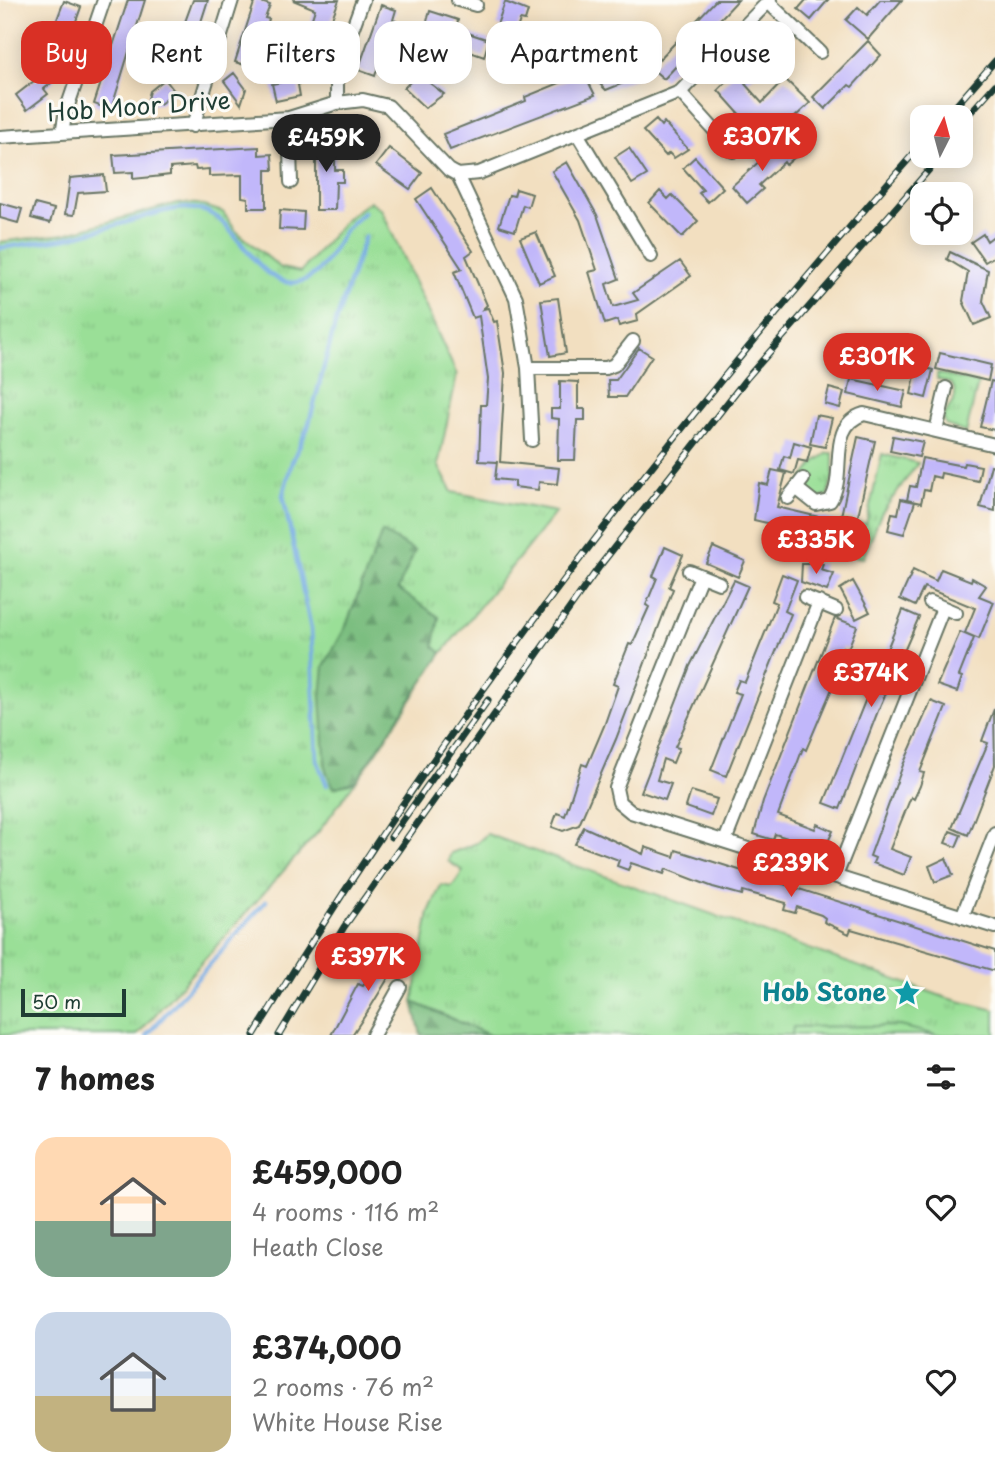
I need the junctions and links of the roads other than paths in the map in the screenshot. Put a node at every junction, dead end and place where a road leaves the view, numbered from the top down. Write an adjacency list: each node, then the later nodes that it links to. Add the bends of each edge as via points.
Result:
1 (104, 0): 12 (street)
2 (232, 0): 11 (street)
3 (363, 0): 9 (street, via 337,70)
4 (458, 0): 6 (street)
5 (769, 1): 7 (street); 8 (street)
6 (476, 5)
7 (820, 52)
8 (680, 92): 13 (street); 15 (street)
9 (337, 103): 10 (street, Hob Moor Drive); 16 (street, Hob Moor Drive, via 363,100 388,106)
10 (289, 118): 11 (street, Hob Moor Drive); 17 (street)
11 (193, 126): 12 (street, Hob Moor Drive)
12 (62, 133): 14 (street, Hob Moor Drive)
13 (578, 135): 16 (street, via 479,173); 18 (street)
14 (0, 137)
15 (733, 151)
16 (458, 175): 20 (street, via 516,298)
17 (291, 182)
18 (651, 256)
19 (633, 341): 20 (street, via 614,365 606,368)
20 (528, 368): 23 (street)
21 (946, 388): 22 (street)
22 (936, 431): 24 (street); 25 (street, via 875,415 855,416 841,437 837,491 830,501 816,504)
23 (532, 440)
24 (995, 445)
25 (795, 488)
26 (719, 583): 34 (street, via 695,573 616,788 619,802 631,812)
27 (805, 597): 29 (street)
28 (930, 602): 30 (street)
29 (819, 603): 31 (street); 34 (street)
30 (943, 608): 32 (street); 35 (street)
31 (836, 610)
32 (956, 613)
33 (995, 833): 36 (street)
34 (725, 841): 35 (street)
35 (836, 876): 36 (street)
36 (962, 917): 37 (street)
37 (995, 927)
38 (400, 988): 39 (street)
39 (373, 1035)

